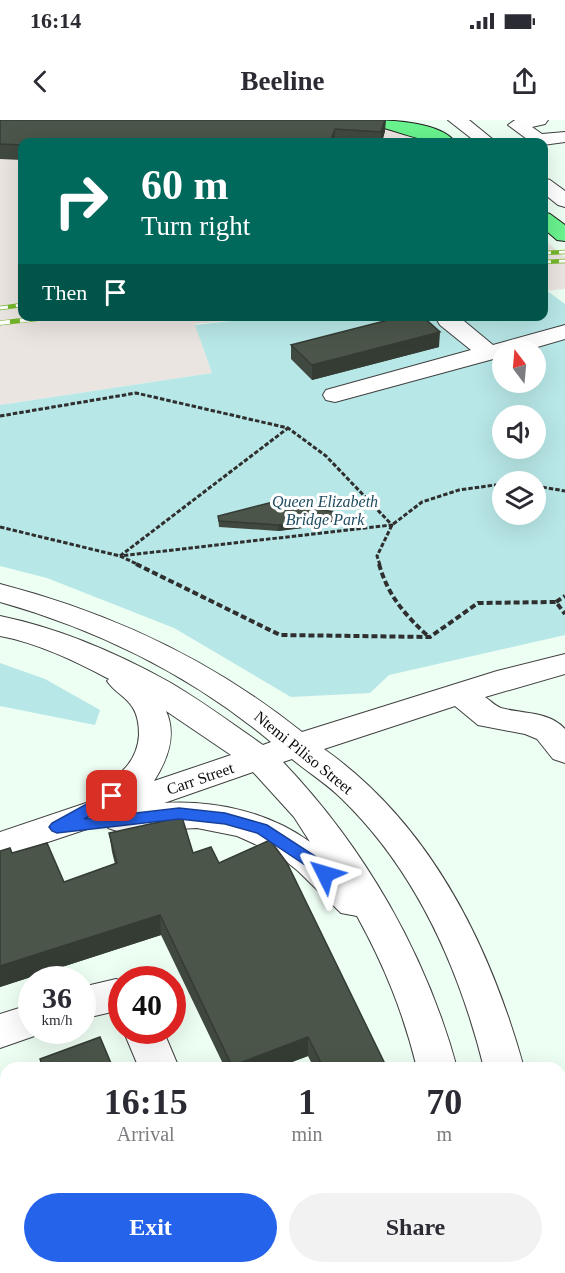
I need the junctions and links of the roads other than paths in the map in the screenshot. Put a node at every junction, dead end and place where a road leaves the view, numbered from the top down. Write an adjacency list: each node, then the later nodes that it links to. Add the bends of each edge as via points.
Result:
1 (377, 120): 5 (main road)
2 (457, 120): 6 (street)
3 (539, 120): 7 (street, via 517,125)
4 (565, 137): 8 (street)
5 (437, 138)
6 (482, 138)
7 (536, 138)
8 (548, 139)
9 (548, 177): 10 (street)
10 (565, 201)
11 (548, 222): 12 (main road)
12 (565, 235)
13 (449, 321): 15 (street)
14 (565, 332): 15 (street)
15 (489, 353): 16 (street)
16 (335, 394)
17 (0, 592): 22 (street, Ntemi Piliso Street, via 42,603 132,639 248,707)
18 (0, 626): 19 (street, Ntemi Piliso Street)
19 (90, 656): 24 (street, Ntemi Piliso Street, via 160,691); 25 (street, via 135,690 150,708 154,747 147,766 131,785)
20 (565, 664): 21 (street, Carr Street)
21 (460, 693): 22 (street, Carr Street); 23 (street, via 489,717 548,730)
22 (298, 746): 24 (street, Carr Street); 33 (street, Ntemi Piliso Street, via 344,781 419,868 465,952 493,1022)
23 (565, 751)
24 (259, 758): 25 (street, Carr Street); 27 (street, Ntemi Piliso Street, via 306,808 362,891)
25 (57, 827): 26 (street, Carr Street); 27 (street, via 179,813 225,818 262,829 310,861)
26 (0, 845)
27 (383, 930): 32 (street, Ntemi Piliso Street, via 401,961 425,1022)
28 (18, 1025): 29 (street)
29 (0, 1031)
30 (149, 1044): 31 (street)
31 (156, 1062)
32 (435, 1062)
33 (503, 1062)

